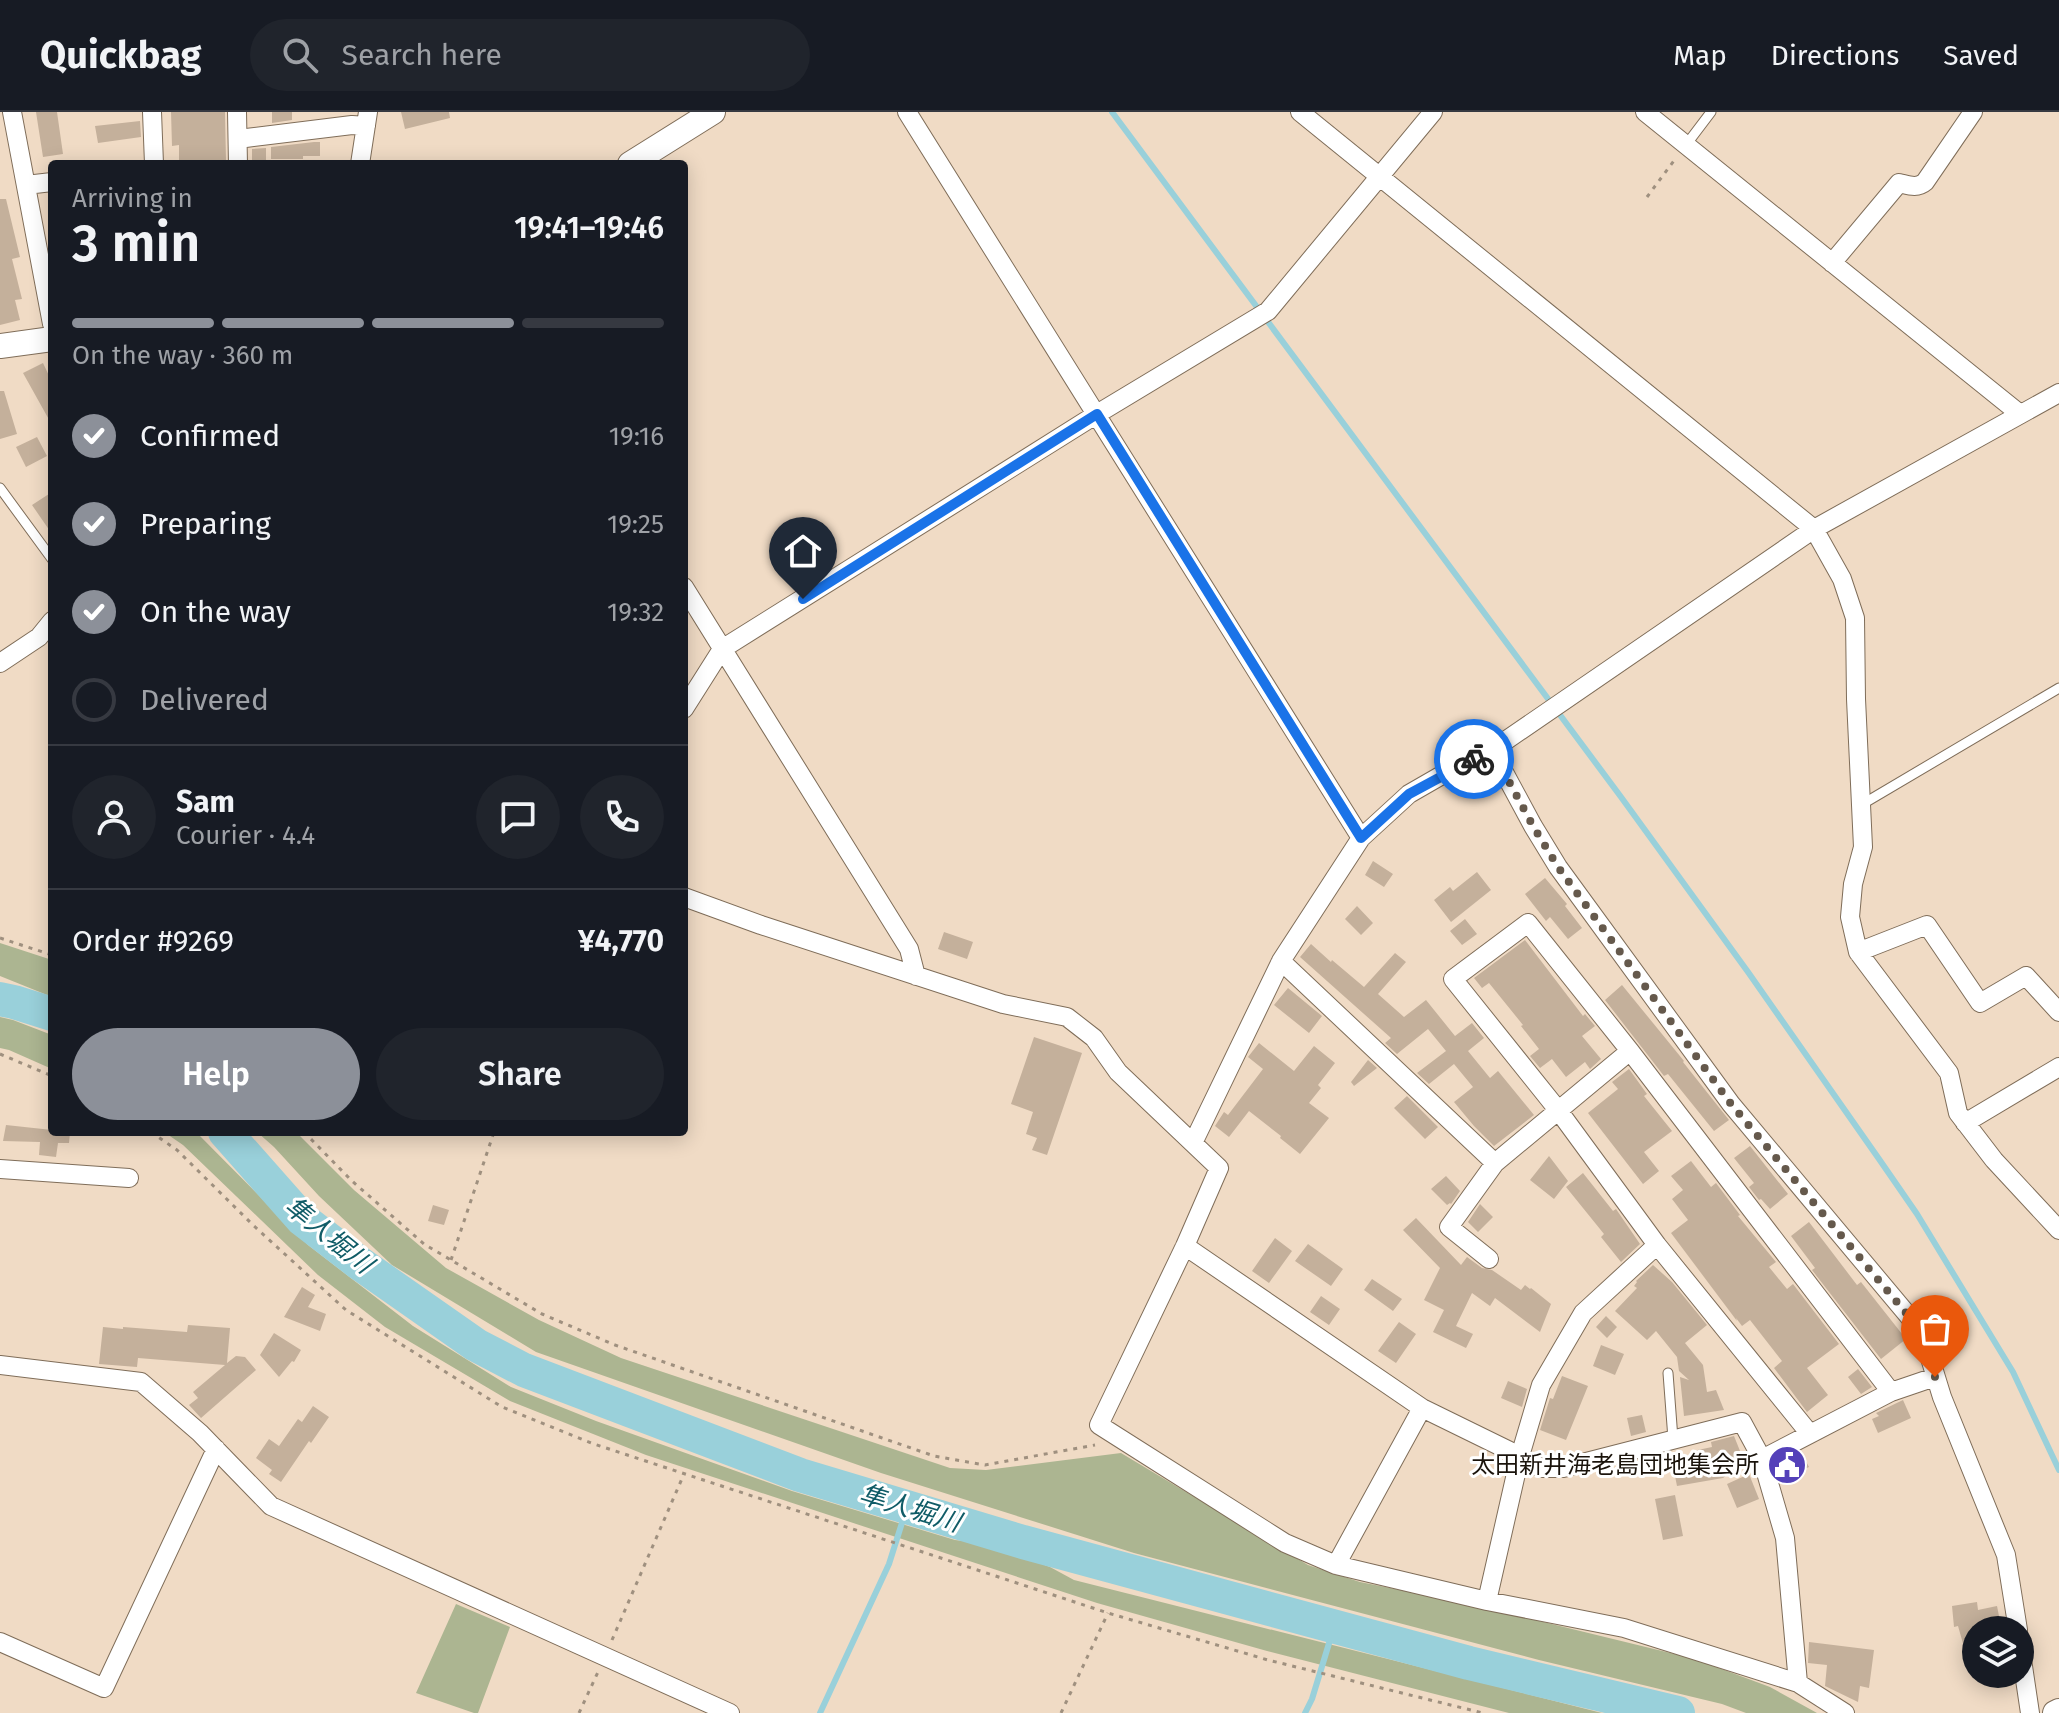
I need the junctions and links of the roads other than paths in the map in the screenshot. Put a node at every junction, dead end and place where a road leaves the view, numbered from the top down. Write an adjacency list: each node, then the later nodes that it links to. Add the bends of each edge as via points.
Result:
1 (12, 112): 20 (street)
2 (152, 112): 14 (street)
3 (237, 112): 12 (street)
4 (713, 112): 17 (street)
5 (907, 112): 26 (street)
6 (1300, 112): 18 (street)
7 (1433, 112): 18 (street)
8 (1645, 112): 13 (street)
9 (1711, 112): 13 (lane)
10 (1973, 112): 21 (street, via 1925,182 1899,183)
11 (357, 119): 12 (street); 16 (street)
12 (238, 139): 15 (street)
13 (1686, 145): 21 (street)
14 (154, 160)
15 (238, 160)
16 (360, 160)
17 (636, 160)
18 (1380, 176): 26 (street, via 1268,311); 29 (street)
19 (48, 182): 20 (street)
20 (26, 185): 22 (street)
21 (1832, 263): 27 (street)
22 (48, 303)
23 (48, 340): 24 (street)
24 (0, 346)
25 (2059, 393): 27 (street)
26 (1097, 414): 33 (street); 39 (street)
27 (2020, 414): 29 (street)
28 (0, 488): 30 (lane)
29 (1814, 529): 37 (street); 38 (street, via 1842,579 1855,618)
30 (48, 554)
31 (688, 594): 33 (street)
32 (45, 641): 34 (street)
33 (722, 649): 36 (street); 43 (street, via 909,949)
34 (0, 663)
35 (2059, 688): 38 (lane)
36 (688, 703)
37 (1492, 750): 39 (street, via 1409,794); 59 (street, via 1558,867 1722,1091 1922,1332)
38 (1861, 805): 41 (street, via 1863,847 1850,917)
39 (1361, 838): 42 (street)
40 (688, 898): 43 (street)
41 (1858, 952): 44 (street, via 1927,925 1980,1003 2026,976); 48 (street, via 1949,1073)
42 (1281, 961): 49 (street); 50 (street)
43 (916, 976): 49 (street, via 1003,1004 1067,1017 1094,1038 1118,1072)
44 (2059, 1012)
45 (1630, 1051): 47 (street); 47 (street, via 1528,923 1453,979); 60 (street)
46 (2059, 1067): 48 (street)
47 (1558, 1110): 50 (street); 54 (street)
48 (1965, 1123): 53 (street)
49 (1193, 1143): 55 (street, via 1219,1168)
50 (1495, 1163): 56 (street, via 1449,1227)
51 (0, 1169): 52 (street)
52 (129, 1178)
53 (2059, 1230)
54 (1657, 1245): 62 (street); 65 (street, via 1583,1313 1541,1385)
55 (1185, 1246): 61 (street); 67 (street, via 1099,1425 1285,1543)
56 (1489, 1259)
57 (0, 1365): 64 (street, via 141,1382)
58 (1668, 1373): 63 (lane)
59 (1935, 1377): 60 (street); 69 (street, via 2006,1555)
60 (1891, 1392): 62 (street)
61 (1422, 1408): 65 (street); 67 (street)
62 (1810, 1434): 66 (street)
63 (1673, 1439): 65 (street, via 1563,1468 1541,1468); 66 (street, via 1742,1422)
64 (216, 1449): 70 (street, via 104,1688); 73 (street, via 271,1506)
65 (1520, 1456): 68 (street)
66 (1762, 1459): 71 (street, via 1785,1538)
67 (1336, 1565): 68 (street)
68 (1487, 1601): 71 (street, via 1624,1628)
69 (2016, 1616)
70 (0, 1642)
71 (1798, 1683): 74 (street)
72 (2026, 1688): 75 (street)
73 (730, 1713)
74 (1845, 1713)
75 (2030, 1713)

